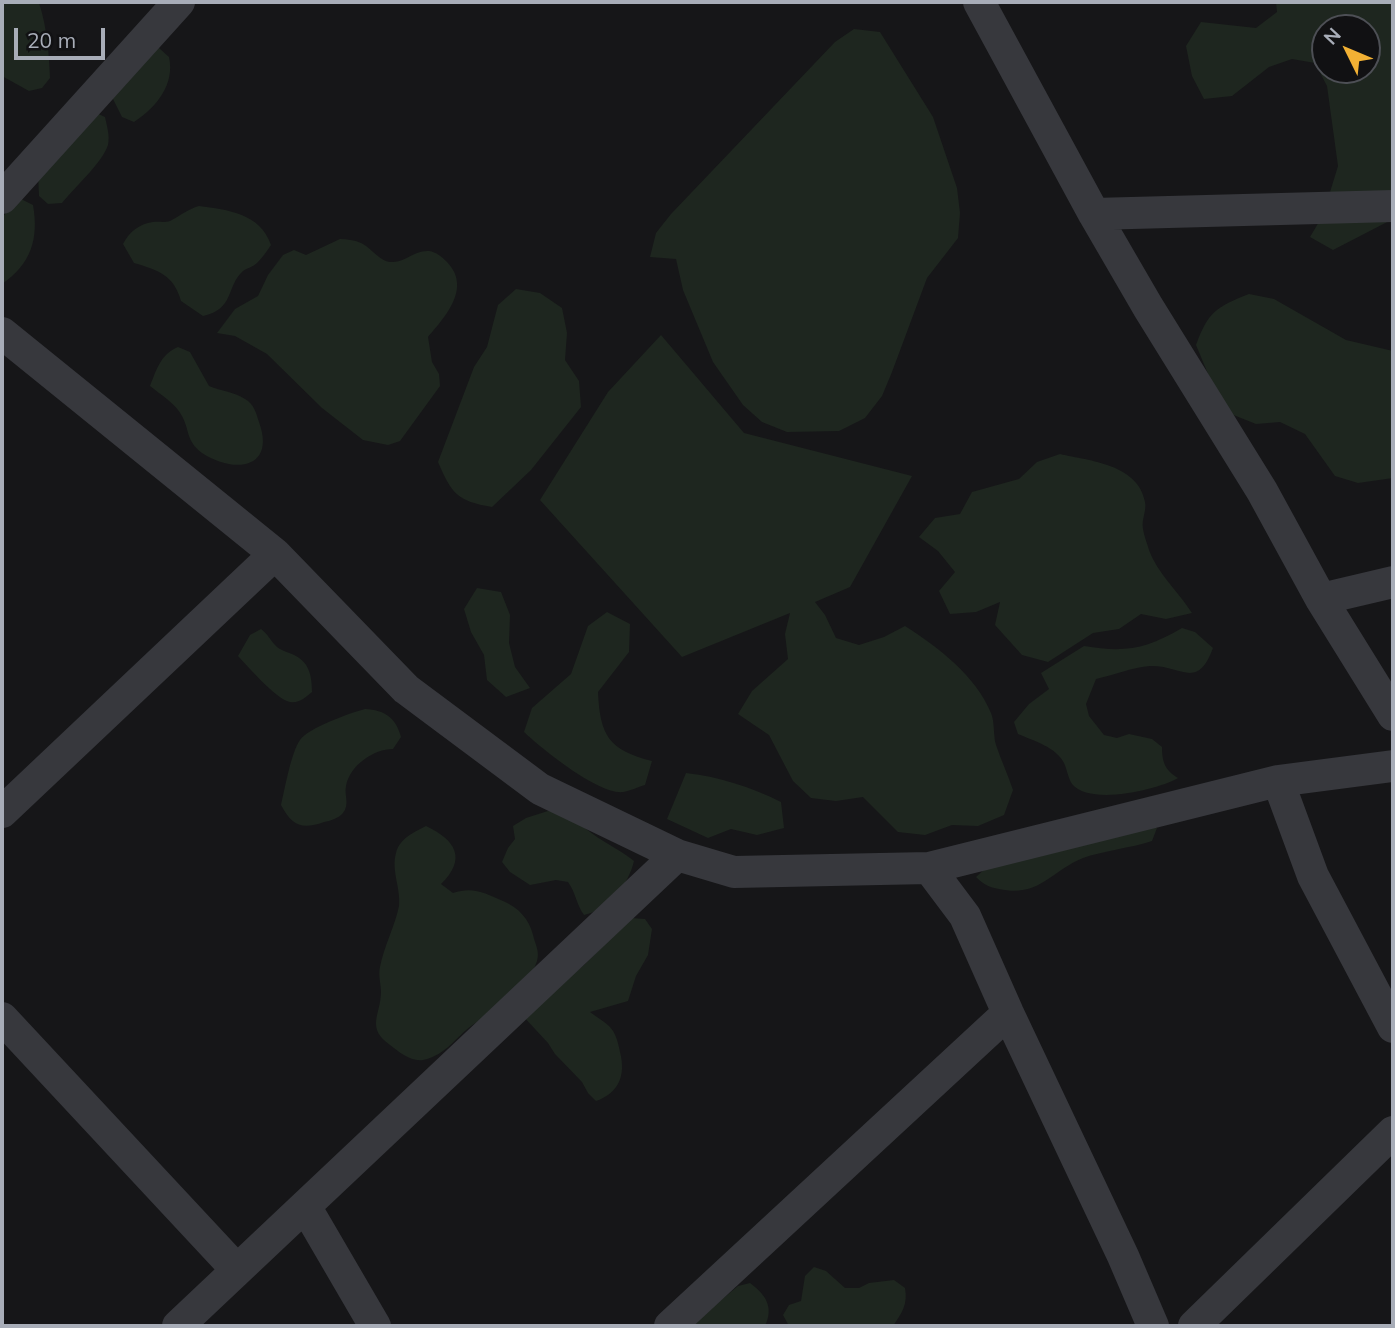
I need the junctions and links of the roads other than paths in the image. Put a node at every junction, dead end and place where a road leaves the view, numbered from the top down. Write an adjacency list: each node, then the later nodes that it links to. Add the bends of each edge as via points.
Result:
1 (179, 2): 3 (street)
2 (979, 2): 5 (street)
3 (2, 198)
4 (1393, 206): 5 (street)
5 (1094, 214): 9 (street, via 1262,491)
6 (2, 333): 7 (street)
7 (275, 554): 13 (street); 14 (street, via 406,689 540,789)
8 (1393, 582): 9 (street)
9 (1321, 599): 10 (street)
10 (1393, 715)
11 (1393, 766): 12 (street)
12 (1278, 781): 15 (street); 18 (street, via 1313,876)
13 (2, 812)
14 (677, 855): 15 (street, via 734,872); 20 (street)
15 (929, 868): 16 (street, via 965,916)
16 (1008, 1013): 24 (street); 25 (street)
17 (2, 1018): 21 (street)
18 (1393, 1027)
19 (1393, 1132): 26 (street)
20 (305, 1206): 21 (street); 23 (street)
21 (237, 1270): 22 (street)
22 (178, 1326)
23 (375, 1326)
24 (670, 1326)
25 (1153, 1326)
26 (1194, 1326)

